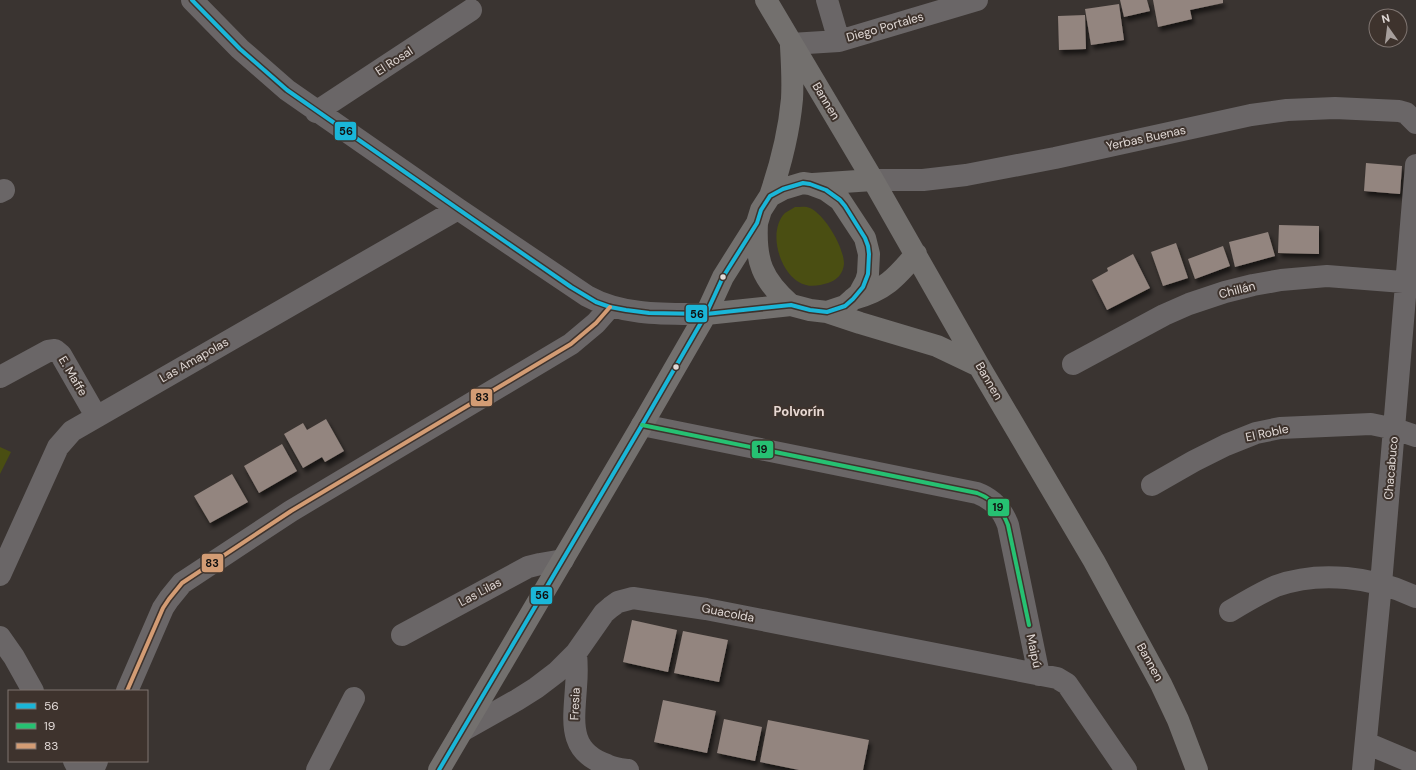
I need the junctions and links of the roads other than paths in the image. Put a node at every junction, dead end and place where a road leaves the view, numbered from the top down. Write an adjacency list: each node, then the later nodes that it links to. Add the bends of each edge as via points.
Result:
1 (192, 0): 8 (street, via 245,53)
2 (766, 0): 7 (main road, Bannen)
3 (827, 0): 6 (street)
4 (977, 0): 6 (street, Diego Portales)
5 (471, 10): 8 (street, El Rosal)
6 (839, 41): 7 (street, Diego Portales)
7 (791, 44): 11 (main road, Bannen); 13 (main road, via 792,91 789,125 782,160)
8 (316, 112): 14 (street)
9 (1416, 123): 11 (street, Yerbas Buenas, via 1406,113 1399,111 1335,108 1287,110 1251,115 966,175 922,180)
10 (1416, 165): 17 (street, Chacabuco)
11 (873, 180): 12 (main road); 16 (main road, Bannen)
12 (810, 184): 13 (main road, via 794,185); 18 (main road, via 826,190 840,200 868,246 868,274)
13 (770, 196): 15 (main road, via 761,210)
14 (458, 209): 20 (street, via 576,290); 26 (street, Las Amapolas)
15 (757, 224): 19 (main road, via 756,244 763,271 770,284); 22 (main road, via 723,277)
16 (916, 254): 18 (main road, via 886,285 868,295); 24 (main road, Bannen)
17 (1411, 282): 23 (street, Chillán, via 1327,276 1253,285 1218,294 1164,314); 28 (street, Chacabuco)
18 (853, 299): 21 (main road, via 845,306)
19 (792, 305): 21 (main road); 22 (main road)
20 (610, 307): 22 (street, via 649,313); 41 (street, via 571,344 291,511 182,583 163,608)
21 (827, 312): 24 (main road, via 937,346)
22 (706, 314): 27 (main road)
23 (1073, 364)
24 (979, 366): 50 (main road, Bannen, via 1094,562 1161,684)
25 (0, 377): 26 (street, E. Maffe, via 48,351 55,350 61,355)
26 (96, 416): 32 (street, Las Amapolas, via 72,431 58,447)
27 (642, 425): 31 (main road); 39 (street, Maipú, via 977,493 993,501 1005,516 1008,525)
28 (1395, 428): 29 (street, El Roble); 30 (street, El Roble, via 1349,424 1280,428 1256,433 1226,445); 33 (street, Chacabuco)
29 (1416, 436)
30 (1152, 485)
31 (563, 560): 36 (street, Las Lilas, via 528,567); 43 (main road)
32 (0, 575)
33 (1381, 584): 34 (street); 35 (street, via 1332,578 1290,582 1256,596); 44 (street, Chacabuco)
34 (1416, 597)
35 (1230, 611)
36 (402, 635)
37 (0, 637): 40 (street)
38 (576, 653): 39 (street, Guacolda, via 610,607 633,598 706,609); 43 (street, Guacolda, via 536,688); 48 (street, Fresia, via 574,720 577,738 588,755 597,761)
39 (1039, 674): 49 (street, Maipú, via 1057,678 1067,684)
40 (33, 690)
41 (127, 690)
42 (354, 698): 46 (street)
43 (462, 731): 47 (main road)
44 (1366, 742): 45 (street); 51 (street, Chacabuco)
45 (1416, 764)
46 (317, 770)
47 (438, 770)
48 (628, 770)
49 (1126, 770)
50 (1197, 770)
51 (1363, 770)

